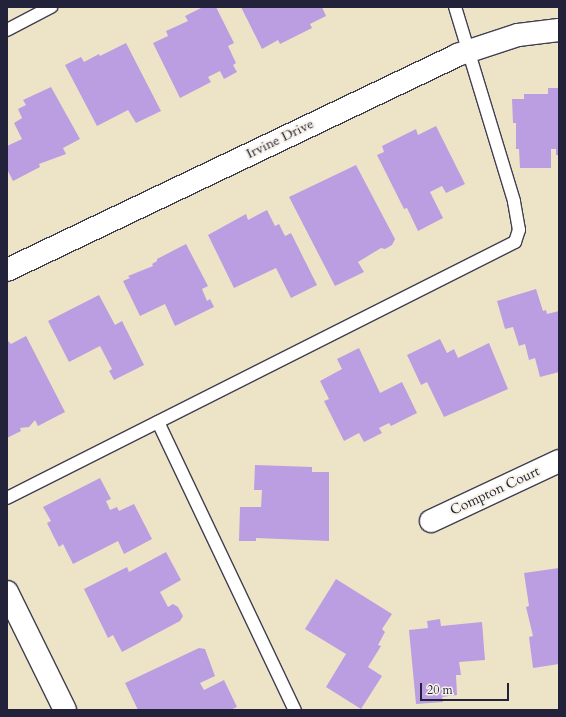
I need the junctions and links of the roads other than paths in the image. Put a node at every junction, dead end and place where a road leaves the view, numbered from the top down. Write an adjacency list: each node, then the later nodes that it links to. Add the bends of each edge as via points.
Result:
1 (51, 7): 3 (lane)
2 (455, 7): 5 (lane)
3 (7, 30)
4 (559, 30): 5 (street, Irvine Drive, via 518,35)
5 (468, 51): 6 (street, Irvine Drive); 7 (lane, via 514,201 519,230 515,242)
6 (7, 270)
7 (158, 422): 9 (lane); 13 (lane)
8 (559, 461): 10 (street, Compton Court)
9 (7, 498)
10 (431, 521)
11 (7, 592): 12 (street)
12 (65, 710)
13 (295, 710)

